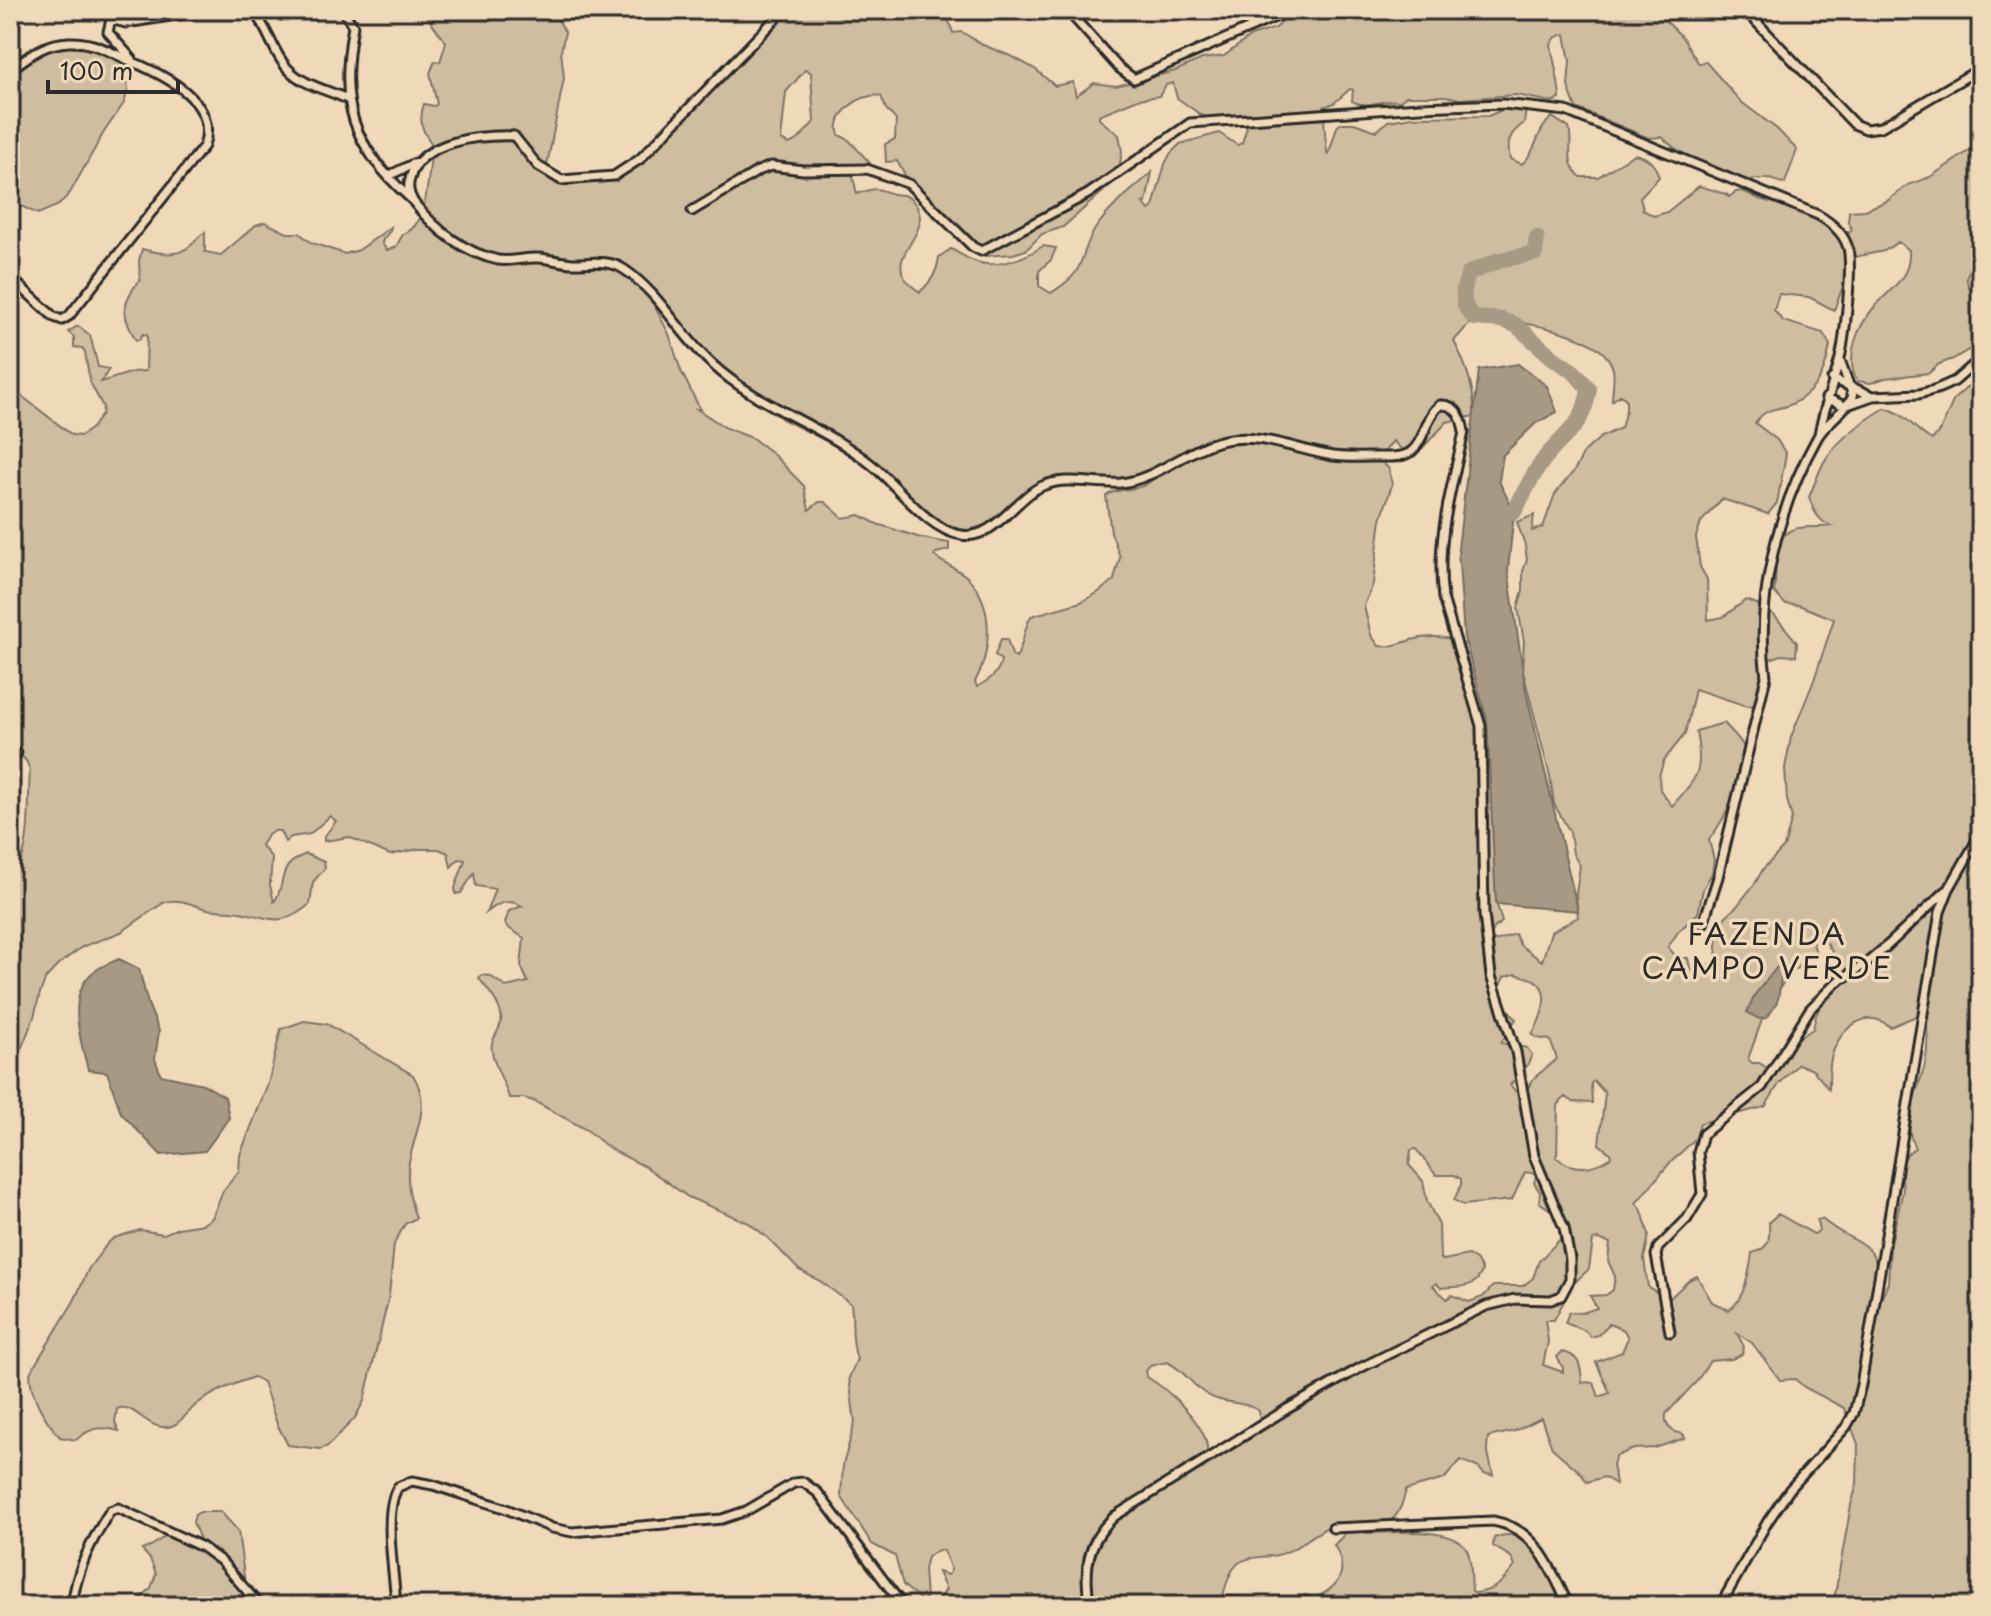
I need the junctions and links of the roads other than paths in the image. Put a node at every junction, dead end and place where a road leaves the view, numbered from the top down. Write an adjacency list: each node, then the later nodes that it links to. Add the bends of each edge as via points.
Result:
1 (209, 10): 10 (street, via 126,23 111,19 108,32)
2 (252, 10): 13 (street, via 288,69)
3 (343, 10): 13 (street, via 353,26)
4 (784, 10): 14 (street, via 640,159 614,176 561,180 538,166 514,136 450,144)
5 (1067, 10): 9 (street, via 1134,79)
6 (1238, 10): 9 (street)
7 (1291, 10): 9 (street)
8 (1745, 10): 11 (street, via 1862,128 1881,127)
9 (1253, 27)
10 (137, 63): 12 (street, via 99,45 73,42 40,48); 18 (street, via 174,83 201,108 204,146 69,316 54,317)
11 (1981, 68)
12 (10, 70)
13 (349, 100): 15 (street, via 363,146)
14 (415, 163): 15 (street); 16 (street, via 408,188)
15 (388, 176): 16 (street)
16 (412, 201): 38 (street, via 453,241 499,260 603,261 623,269 724,375 831,434 925,515 960,535 981,533 1045,485 1136,480 1218,441 1256,439 1339,457 1404,456 1417,446 1440,405 1451,407 1463,419 1440,577 1481,726 1484,914 1491,976 1516,1052 1534,1156 1564,1228 1570,1279 1561,1296 1486,1306 1360,1368 1115,1516 1100,1529 1089,1555)
17 (692, 211): 20 (street, via 771,166 867,169 909,184 981,251 1088,194 1190,123 1503,104 1566,111 1831,223 1851,259)
18 (10, 277)
19 (1981, 358): 23 (street, via 1937,389)
20 (1840, 360): 21 (street); 22 (street)
21 (1832, 379): 22 (street); 24 (street)
22 (1849, 384): 23 (street); 25 (street, via 1853,396)
23 (1873, 396): 25 (street)
24 (1826, 398): 25 (street); 26 (street)
25 (1845, 406): 26 (street)
26 (1819, 434): 31 (street, via 1786,512 1765,597 1766,677)
27 (17, 753): 28 (street)
28 (10, 761)
29 (1981, 833): 30 (street)
30 (1949, 889): 32 (street, via 1867,963 1837,982 1810,1009 1762,1087 1703,1134 1698,1152 1702,1194 1656,1255); 40 (street, via 1936,932 1854,1413 1783,1500)
31 (1703, 924)
32 (1670, 1332)
33 (1333, 1528): 39 (street, via 1508,1524 1536,1546)
34 (72, 1606): 35 (street, via 83,1560 110,1511 118,1508 202,1547)
35 (260, 1606)
36 (396, 1606): 37 (street, via 392,1500 398,1487 412,1481 572,1532 722,1519 803,1482 818,1493)
37 (903, 1606)
38 (1090, 1606)
39 (1569, 1606)
40 (1720, 1606)

